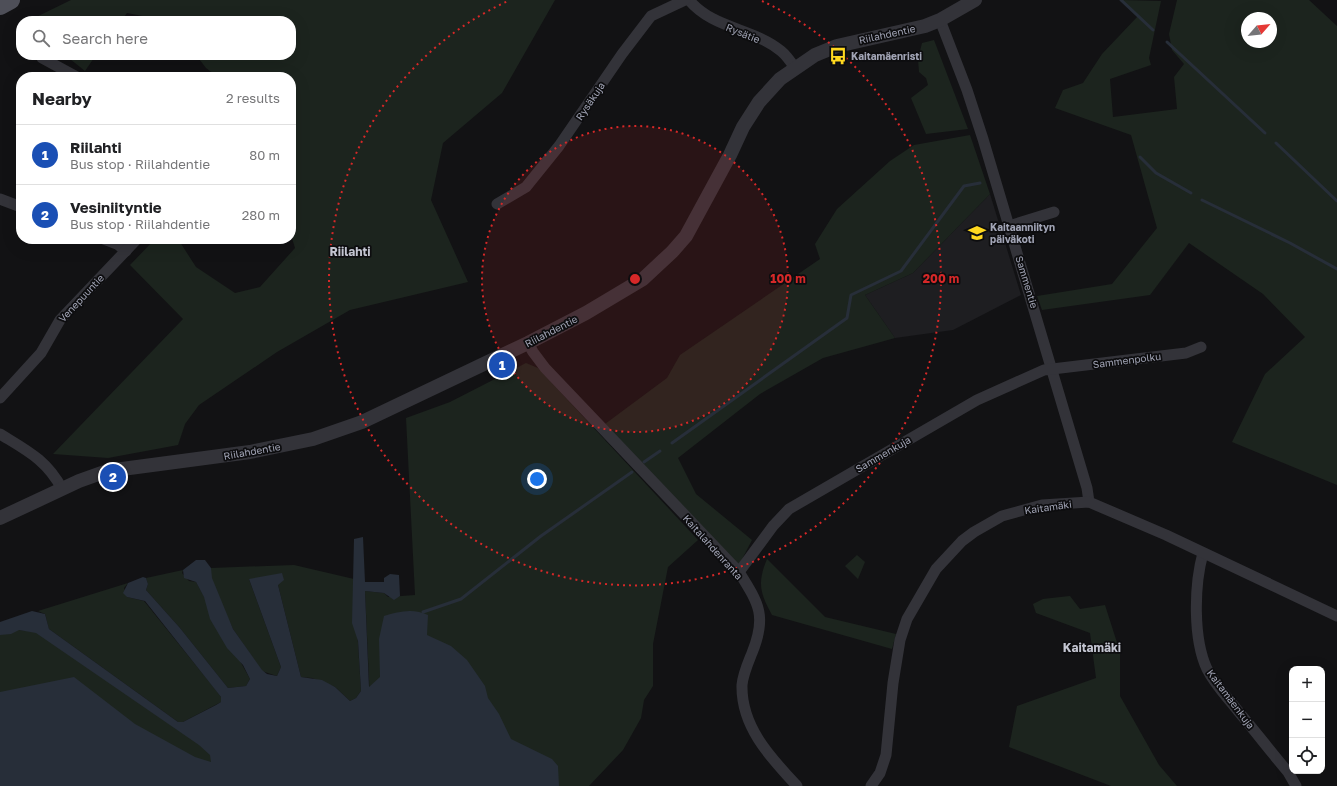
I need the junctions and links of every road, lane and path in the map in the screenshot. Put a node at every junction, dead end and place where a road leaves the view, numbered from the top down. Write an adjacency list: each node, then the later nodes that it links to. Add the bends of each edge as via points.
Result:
1 (11, 0): 5 (main road)
2 (685, 0): 11 (street, Rysäkuja, via 651,16 559,146 531,181 526,187)
3 (689, 0): 8 (street, Rysätie, via 702,14 720,24 773,45)
4 (975, 0): 6 (street, Riilahdentie)
5 (0, 6)
6 (940, 20): 8 (street, Riilahdentie, via 906,31 837,46 815,55); 14 (street, Sammentie, via 967,90)
7 (46, 60): 9 (street)
8 (795, 68): 18 (street, Riilahdentie, via 780,79 758,102 686,236 672,252 643,278)
9 (68, 72)
10 (0, 199): 12 (street)
11 (497, 204)
12 (16, 205)
13 (1054, 212): 14 (street)
14 (1009, 226): 20 (street, Sammentie)
15 (117, 244): 17 (street)
16 (132, 244): 17 (street, Venepuuntie)
17 (126, 251): 21 (street, Venepuuntie, via 60,320 42,354)
18 (528, 343): 23 (street, Riilahdentie, via 362,422 313,439 250,452 107,471); 27 (street, Kaitalahdenranta, via 545,368)
19 (1201, 347): 20 (street, Sammenpolku, via 1186,353)
20 (1051, 368): 24 (street, Sammentie); 27 (street, Sammenkuja, via 977,400 789,508)
21 (0, 398)
22 (0, 434): 23 (street, via 36,456 48,467)
23 (62, 489): 25 (street, Riilahdentie)
24 (1089, 502): 26 (street, Kaitamäki); 30 (street, Kaitamäki, via 1042,505 1002,516 962,541 936,569 902,632 893,683 886,755)
25 (0, 518)
26 (1203, 553): 28 (street, Kaitamäki); 31 (street, Kaitamäenkuja, via 1199,567 1197,616 1203,659 1219,688 1288,772)
27 (739, 572): 29 (street, Kaitalahdenranta, via 756,599 760,618 759,636 742,683 742,696 747,715 757,739 766,752)
28 (1337, 616)
29 (798, 786)
30 (872, 786)
31 (1296, 786)

